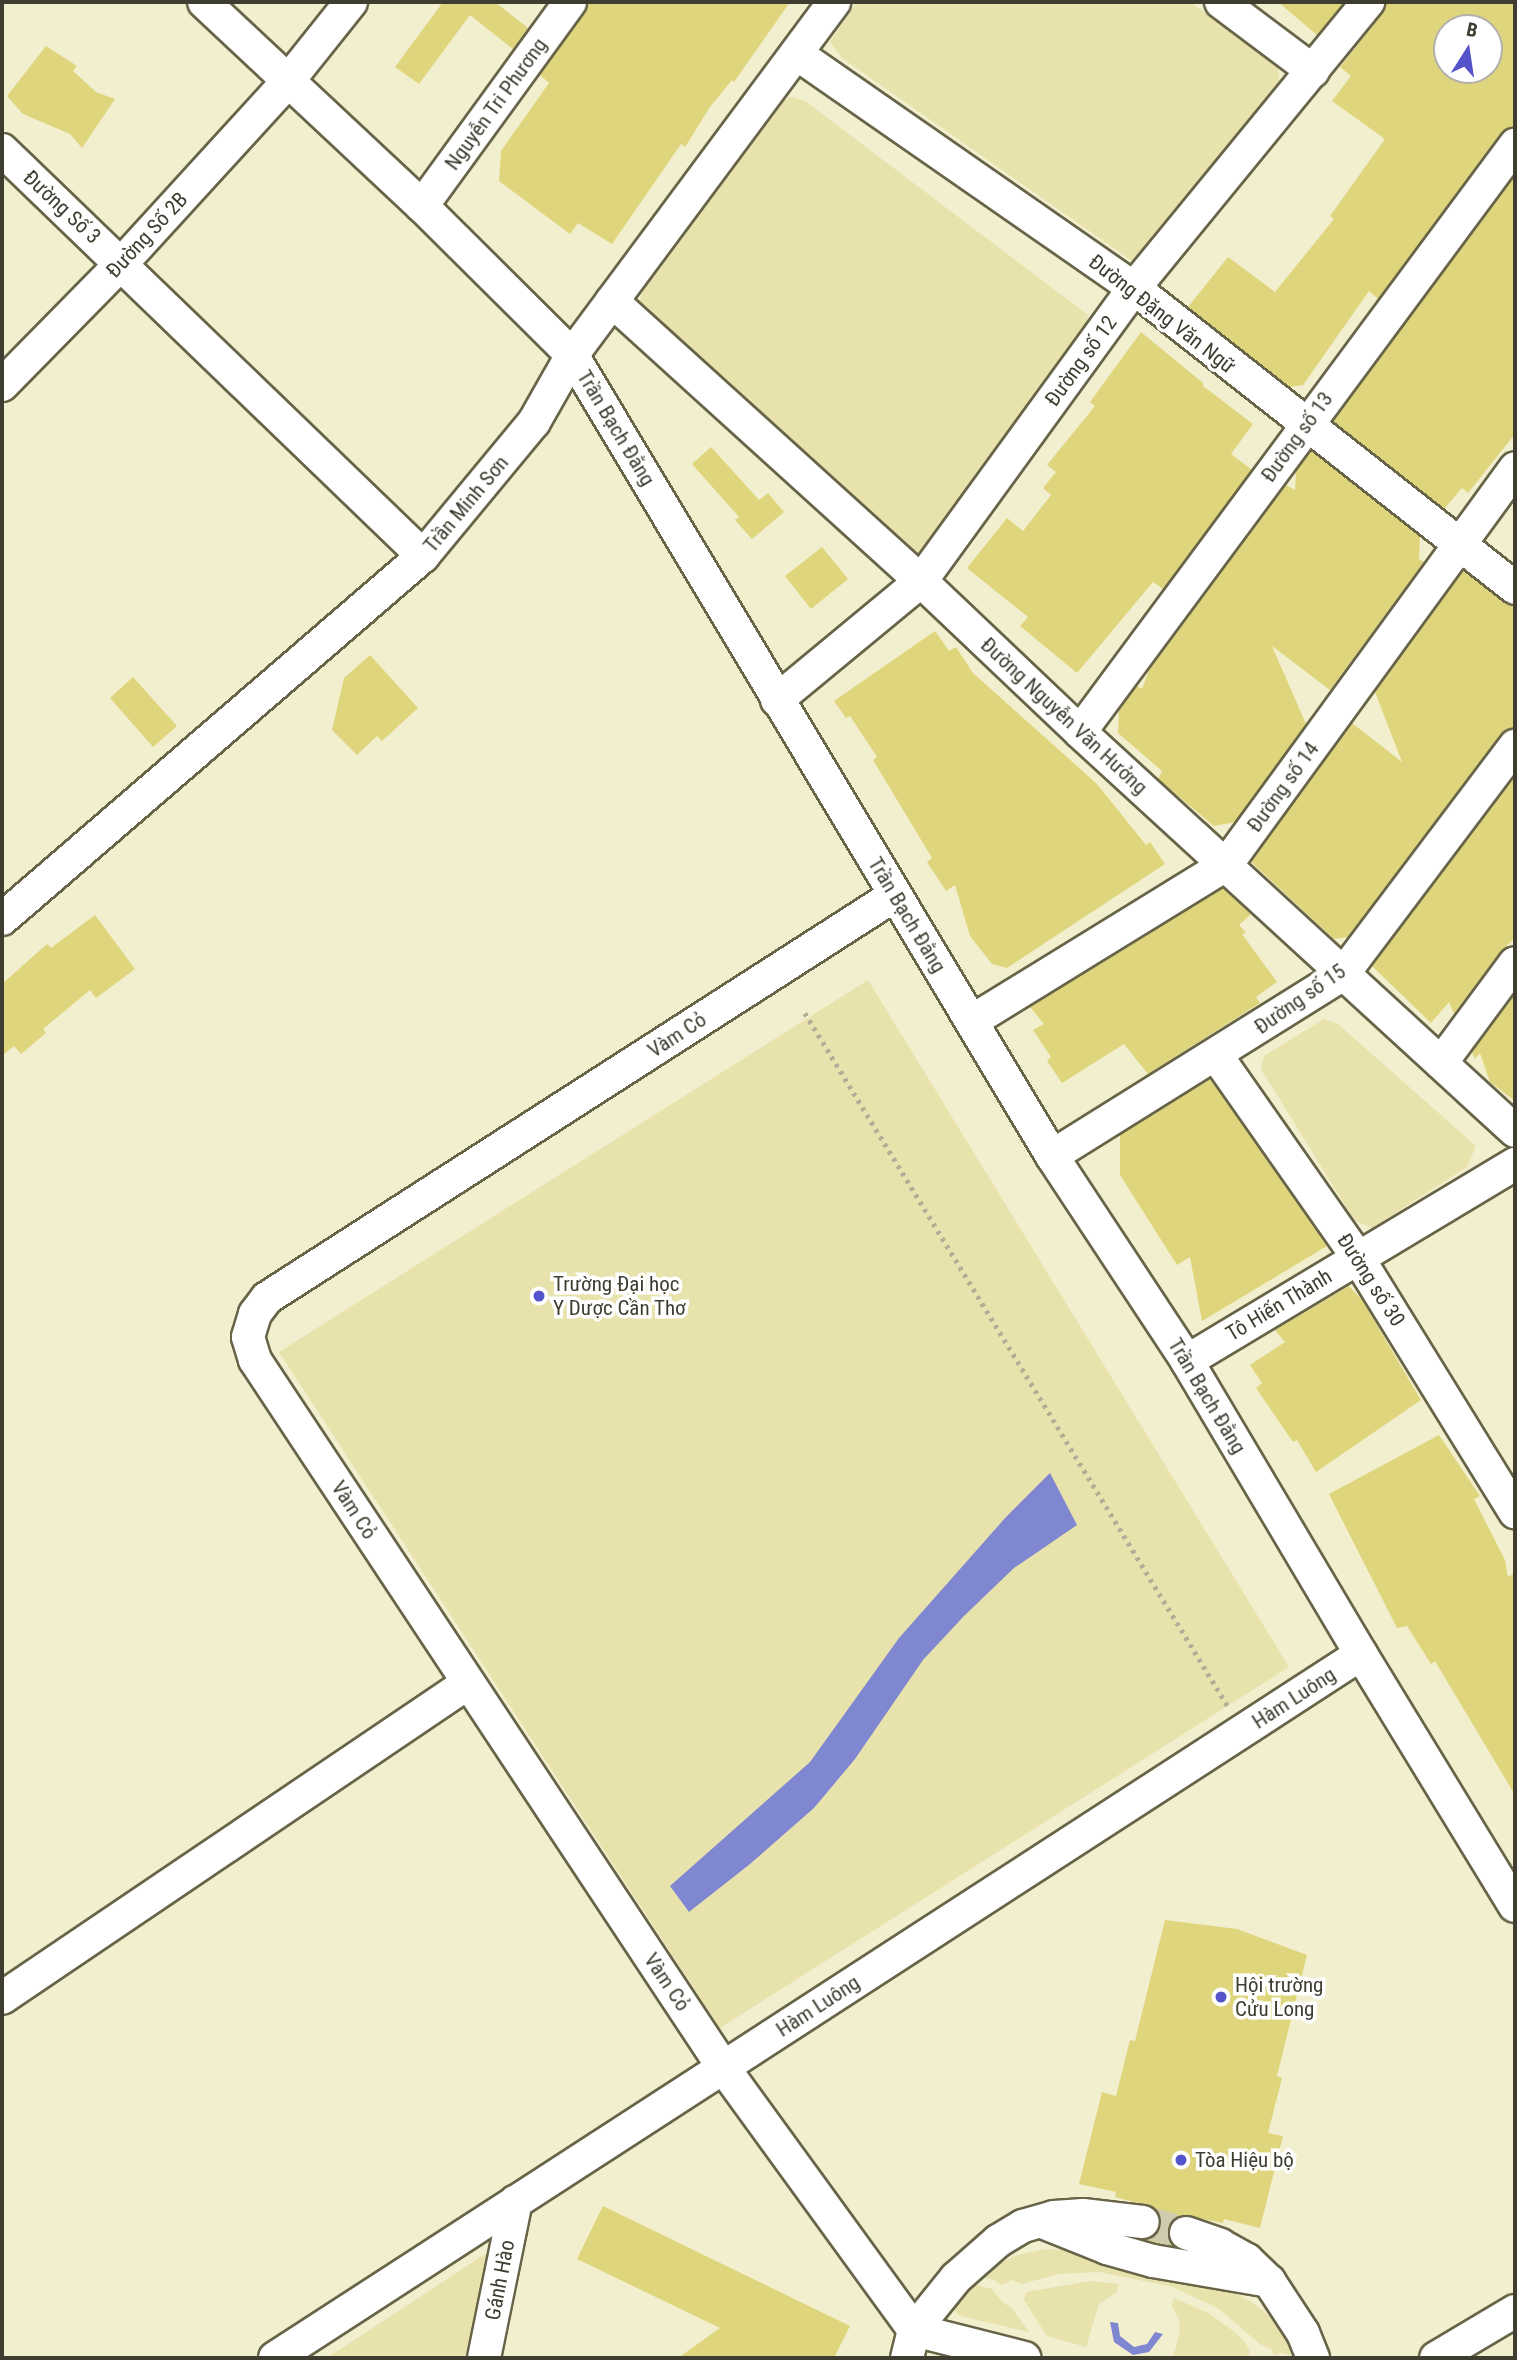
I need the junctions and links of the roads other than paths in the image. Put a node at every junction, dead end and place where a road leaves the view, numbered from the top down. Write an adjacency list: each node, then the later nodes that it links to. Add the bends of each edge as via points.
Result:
1 (204, 2): 9 (street, Trần Bạch Đằng)
2 (351, 2): 9 (street, Đường Số 2B)
3 (570, 2): 12 (street, Nguyễn Tri Phương)
4 (834, 2): 7 (street, Trần Minh Sơn)
5 (1221, 2): 8 (street)
6 (1368, 2): 8 (street, Đường số 12)
7 (797, 54): 14 (street, Đường Đặng Văn Ngữ); 15 (street, Trần Minh Sơn)
8 (1313, 71): 14 (street, Đường số 12)
9 (288, 81): 12 (street, Trần Bạch Đằng); 13 (street, Đường Số 2B)
10 (1515, 145): 18 (street, Đường số 13)
11 (2, 150): 13 (street, Đường Số 3)
12 (422, 205): 16 (street, Trần Bạch Đằng)
13 (122, 263): 17 (street, Đường Số 2B); 21 (street, Đường Số 3)
14 (1134, 288): 18 (street, Đường Đặng Văn Ngữ, via 1225,363); 22 (street, Đường số 12)
15 (612, 301): 16 (street, Trần Minh Sơn); 22 (street, Đường Nguyễn Văn Hưởng)
16 (572, 355): 21 (street, Trần Minh Sơn, via 534,422); 24 (street, Trần Bạch Đằng)
17 (2, 385)
18 (1307, 422): 20 (street, Đường Đặng Văn Ngữ); 25 (street, Đường số 13)
19 (1515, 468): 20 (street, Đường số 14)
20 (1458, 543): 23 (street, Đường Đặng Văn Ngữ); 27 (street, Đường số 14)
21 (423, 556): 29 (street, Trần Minh Sơn)
22 (921, 581): 24 (street, Đường số 12); 25 (street, Đường Nguyễn Văn Hưởng)
23 (1515, 588)
24 (777, 699): 28 (street, Trần Bạch Đằng)
25 (1080, 732): 27 (street, Đường Nguyễn Văn Hưởng)
26 (1515, 746): 31 (street, Đường số 15)
27 (1226, 865): 31 (street, Đường Nguyễn Văn Hưởng); 32 (street, Đường số 14)
28 (895, 895): 32 (street, Trần Bạch Đằng); 42 (street, Vàm Cỏ, via 267,1298 255,1314 248,1337 254,1360)
29 (2, 917)
30 (1515, 963): 34 (street)
31 (1343, 974): 33 (street, Đường số 15); 34 (street, Đường Nguyễn Văn Hưởng)
32 (972, 1021): 36 (street, Trần Bạch Đằng)
33 (1216, 1055): 36 (street, Đường số 15); 38 (street, Đường số 30)
34 (1441, 1063): 35 (street, Đường Nguyễn Văn Hưởng)
35 (1515, 1132)
36 (1052, 1156): 39 (street, Trần Bạch Đằng)
37 (1515, 1164): 38 (street, Tô Hiến Thành)
38 (1358, 1258): 39 (street, Tô Hiến Thành); 40 (street, Đường số 30)
39 (1187, 1360): 41 (street, Trần Bạch Đằng)
40 (1515, 1512)
41 (1361, 1654): 43 (street, Trần Bạch Đằng); 45 (street, Hàm Luông)
42 (468, 1683): 44 (street); 45 (street, Vàm Cỏ)
43 (1515, 1906)
44 (2, 1998)
45 (723, 2067): 46 (street, Hàm Luông); 52 (street, Vàm Cỏ)
46 (516, 2201): 53 (street, Hàm Luông); 54 (street, Gánh Hào)
47 (1041, 2221): 48 (street, via 1083,2215); 50 (street, via 1153,2261); 52 (street, via 1023,2226 975,2260)
48 (1143, 2222)
49 (1186, 2233): 50 (street, via 1247,2260)
50 (1269, 2281): 56 (street, via 1298,2324)
51 (1515, 2311): 57 (street)
52 (910, 2344): 55 (street)
53 (275, 2358)
54 (484, 2358)
55 (1025, 2358)
56 (1313, 2358)
57 (1436, 2358)

